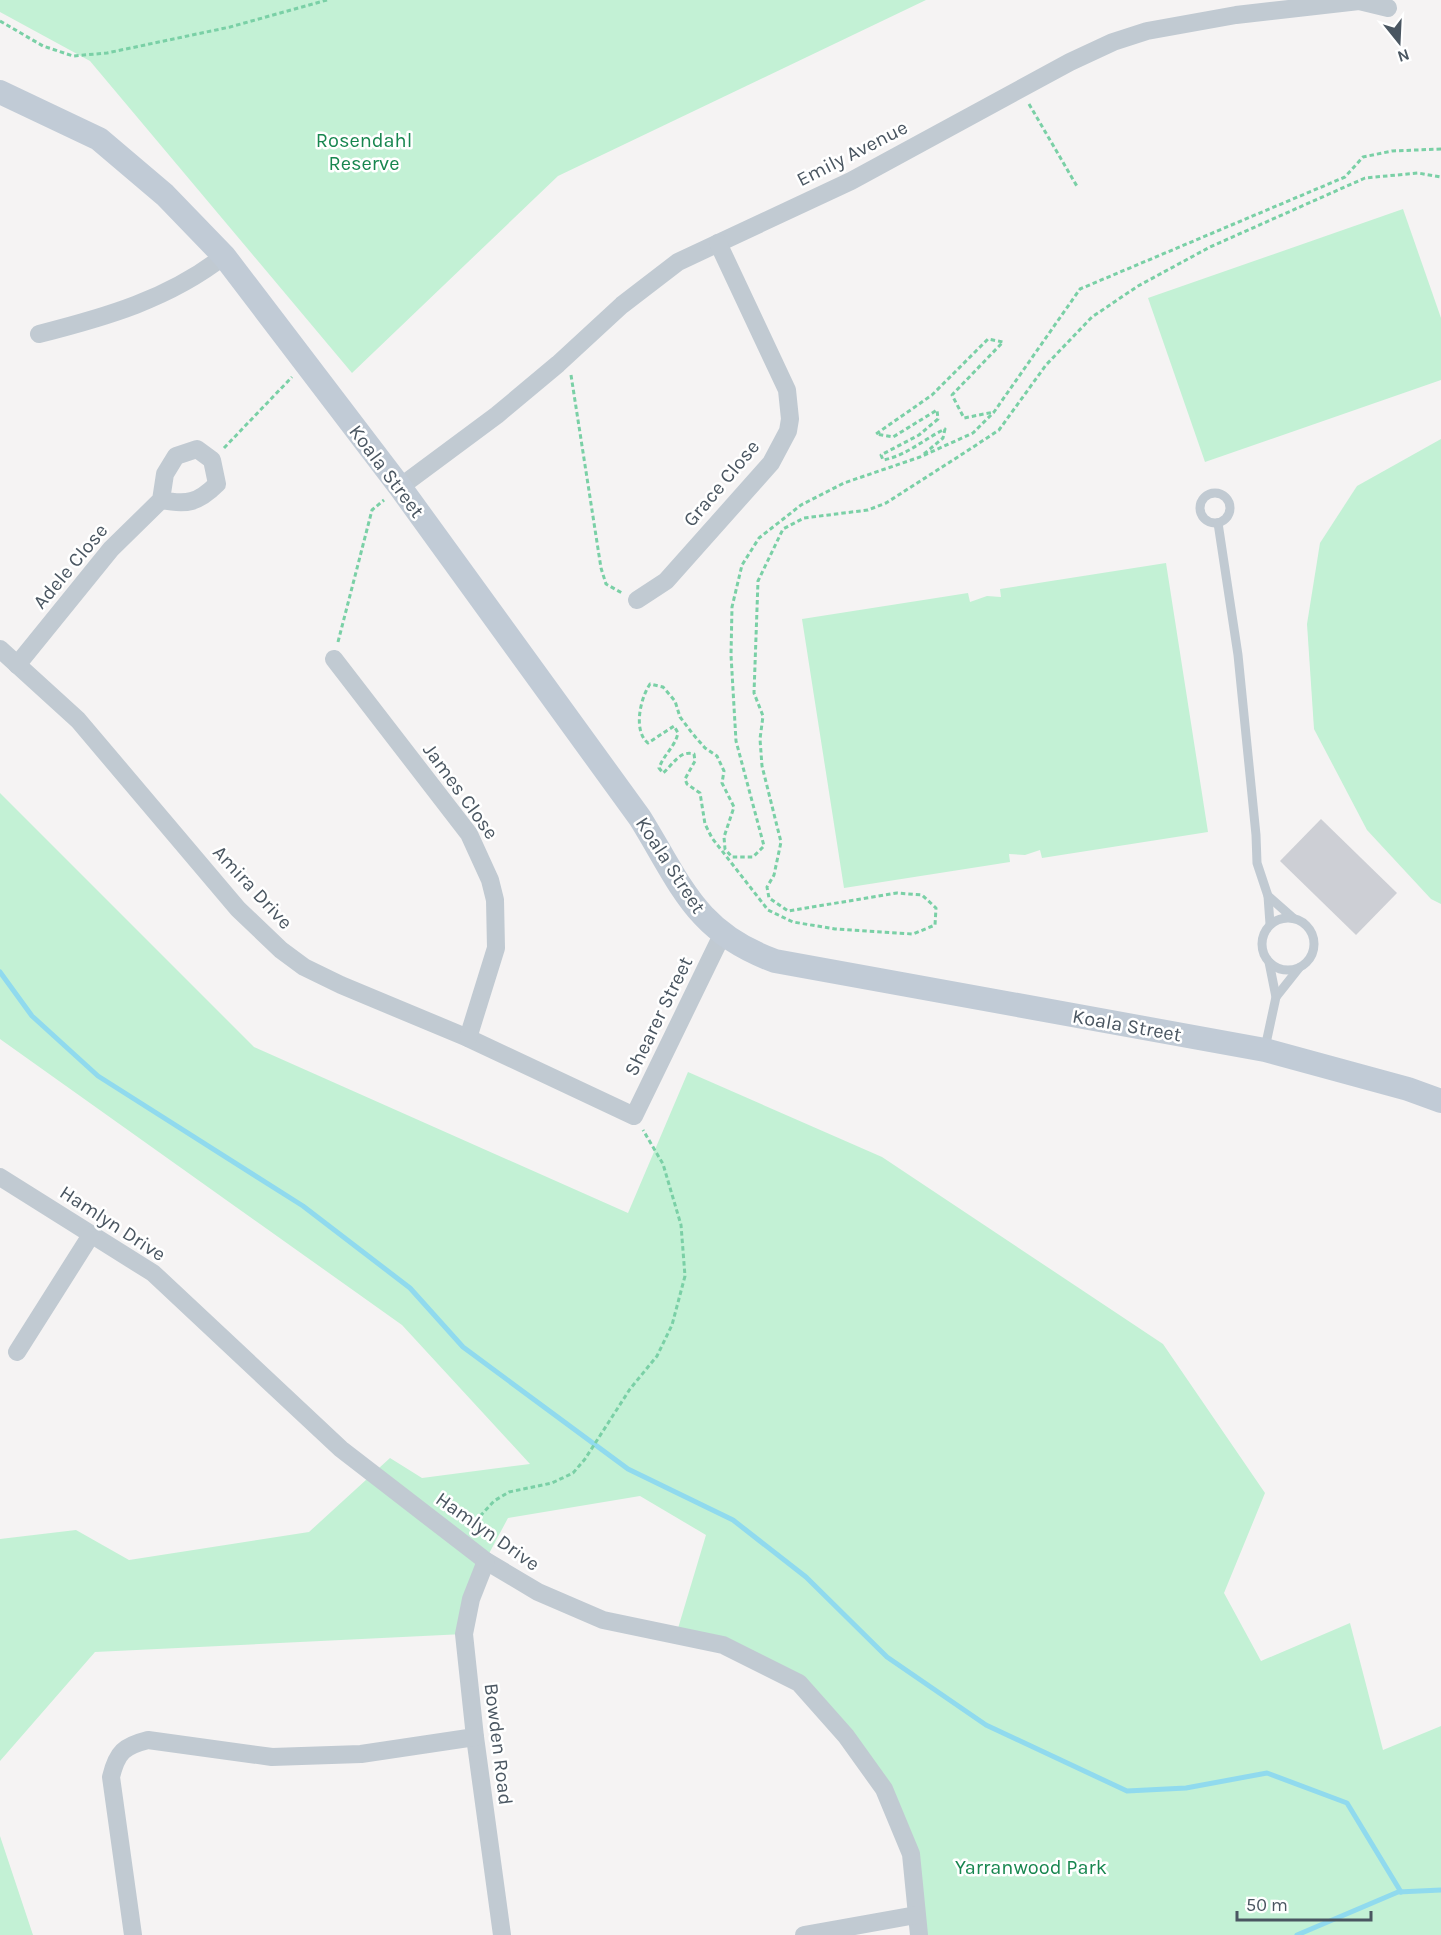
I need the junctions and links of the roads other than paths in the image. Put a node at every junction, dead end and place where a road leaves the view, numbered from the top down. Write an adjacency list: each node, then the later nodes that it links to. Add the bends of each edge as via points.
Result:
1 (1388, 8): 3 (street, Emily Avenue, via 1359,1 1337,2 1147,31 1103,47 851,181)
2 (0, 92): 4 (street, Koala Street, via 99,139 165,195)
3 (718, 243): 6 (street, Emily Avenue, via 678,262 649,282 497,415); 9 (street, Grace Close, via 787,390 788,431 771,463 666,581)
4 (224, 256): 5 (street, via 174,290 133,308); 6 (street, Koala Street)
5 (39, 334)
6 (400, 487): 16 (street, Koala Street, via 640,818 694,907)
7 (161, 500): 7 (street, via 165,474 176,456 197,449 212,460 217,484 203,498 181,503); 12 (street, Adele Close, via 111,549)
8 (1218, 523): 13 (lane, via 1238,656 1257,863)
9 (637, 600)
10 (0, 649): 12 (street, Amira Drive)
11 (333, 659): 20 (street, James Close, via 469,834 490,880 495,900 496,948)
12 (17, 665): 20 (street, Amira Drive, via 78,720 238,909 281,950 303,967 341,985)
13 (1268, 896): 14 (lane); 15 (lane)
14 (1293, 918): 15 (lane); 18 (lane, via 1307,926 1314,940 1311,956)
15 (1270, 924): 17 (lane, via 1264,931 1261,947)
16 (722, 935): 21 (street, Koala Street, via 774,961); 23 (street, Shearer Street)
17 (1269, 962): 18 (lane, via 1284,970); 19 (lane)
18 (1299, 967): 19 (lane)
19 (1276, 997): 21 (lane)
20 (468, 1038): 23 (street, Amira Drive)
21 (1265, 1050): 22 (street, Koala Street)
22 (1441, 1101)
23 (634, 1116)
24 (0, 1177): 25 (street, Hamlyn Drive)
25 (91, 1235): 26 (street); 27 (street, Hamlyn Drive, via 153,1273 341,1449)
26 (16, 1352)
27 (486, 1561): 28 (street, Bowden Road, via 471,1599 464,1634); 29 (street, Hamlyn Drive, via 538,1592 603,1620 723,1645 799,1683 846,1736 884,1789 911,1854)
28 (475, 1737): 30 (street, via 361,1754 272,1757 148,1740 129,1745 115,1760 111,1777); 31 (street, Bowden Road)
29 (916, 1915): 32 (street); 33 (street, Hamlyn Drive)
30 (133, 1935)
31 (502, 1935)
32 (804, 1935)
33 (919, 1935)

